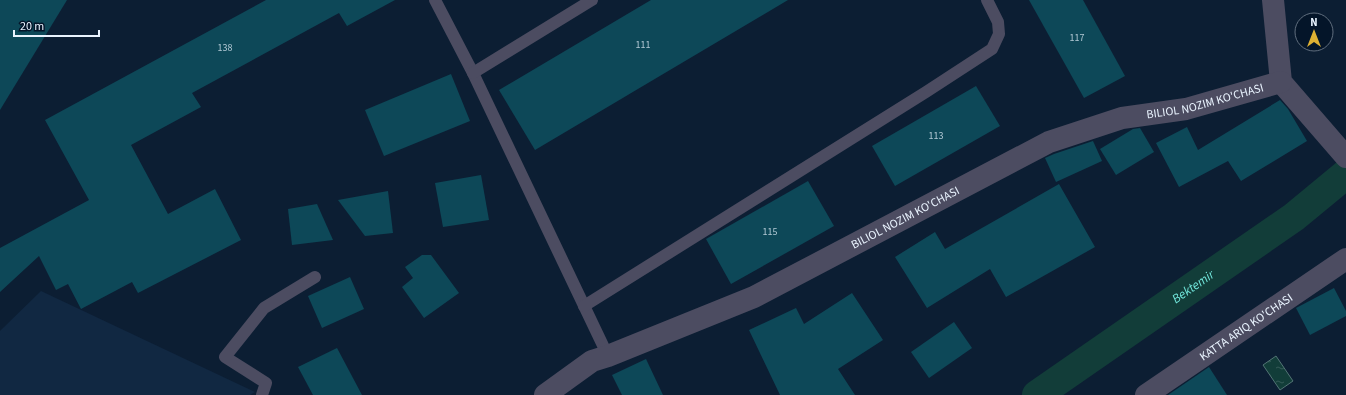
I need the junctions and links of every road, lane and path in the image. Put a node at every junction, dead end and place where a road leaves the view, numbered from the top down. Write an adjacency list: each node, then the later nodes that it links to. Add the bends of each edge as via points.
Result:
1 (435, 0): 5 (lane)
2 (592, 0): 5 (lane)
3 (987, 0): 10 (lane, via 998,22 999,34 992,49)
4 (1273, 0): 6 (street)
5 (473, 73): 10 (lane)
6 (1281, 82): 7 (street); 11 (street, BILIOL NOZIM KO'CHASI, via 1186,109 1122,118 1049,142 754,297)
7 (1346, 157)
8 (1346, 259): 14 (street, KATTA ARIQ KO'CHASI)
9 (315, 277): 12 (lane, via 264,308 226,357 266,383)
10 (584, 306): 11 (lane)
11 (608, 356): 13 (street, BILIOL NOZIM KO'CHASI, via 592,361)
12 (262, 395)
13 (545, 395)
14 (1146, 395)

